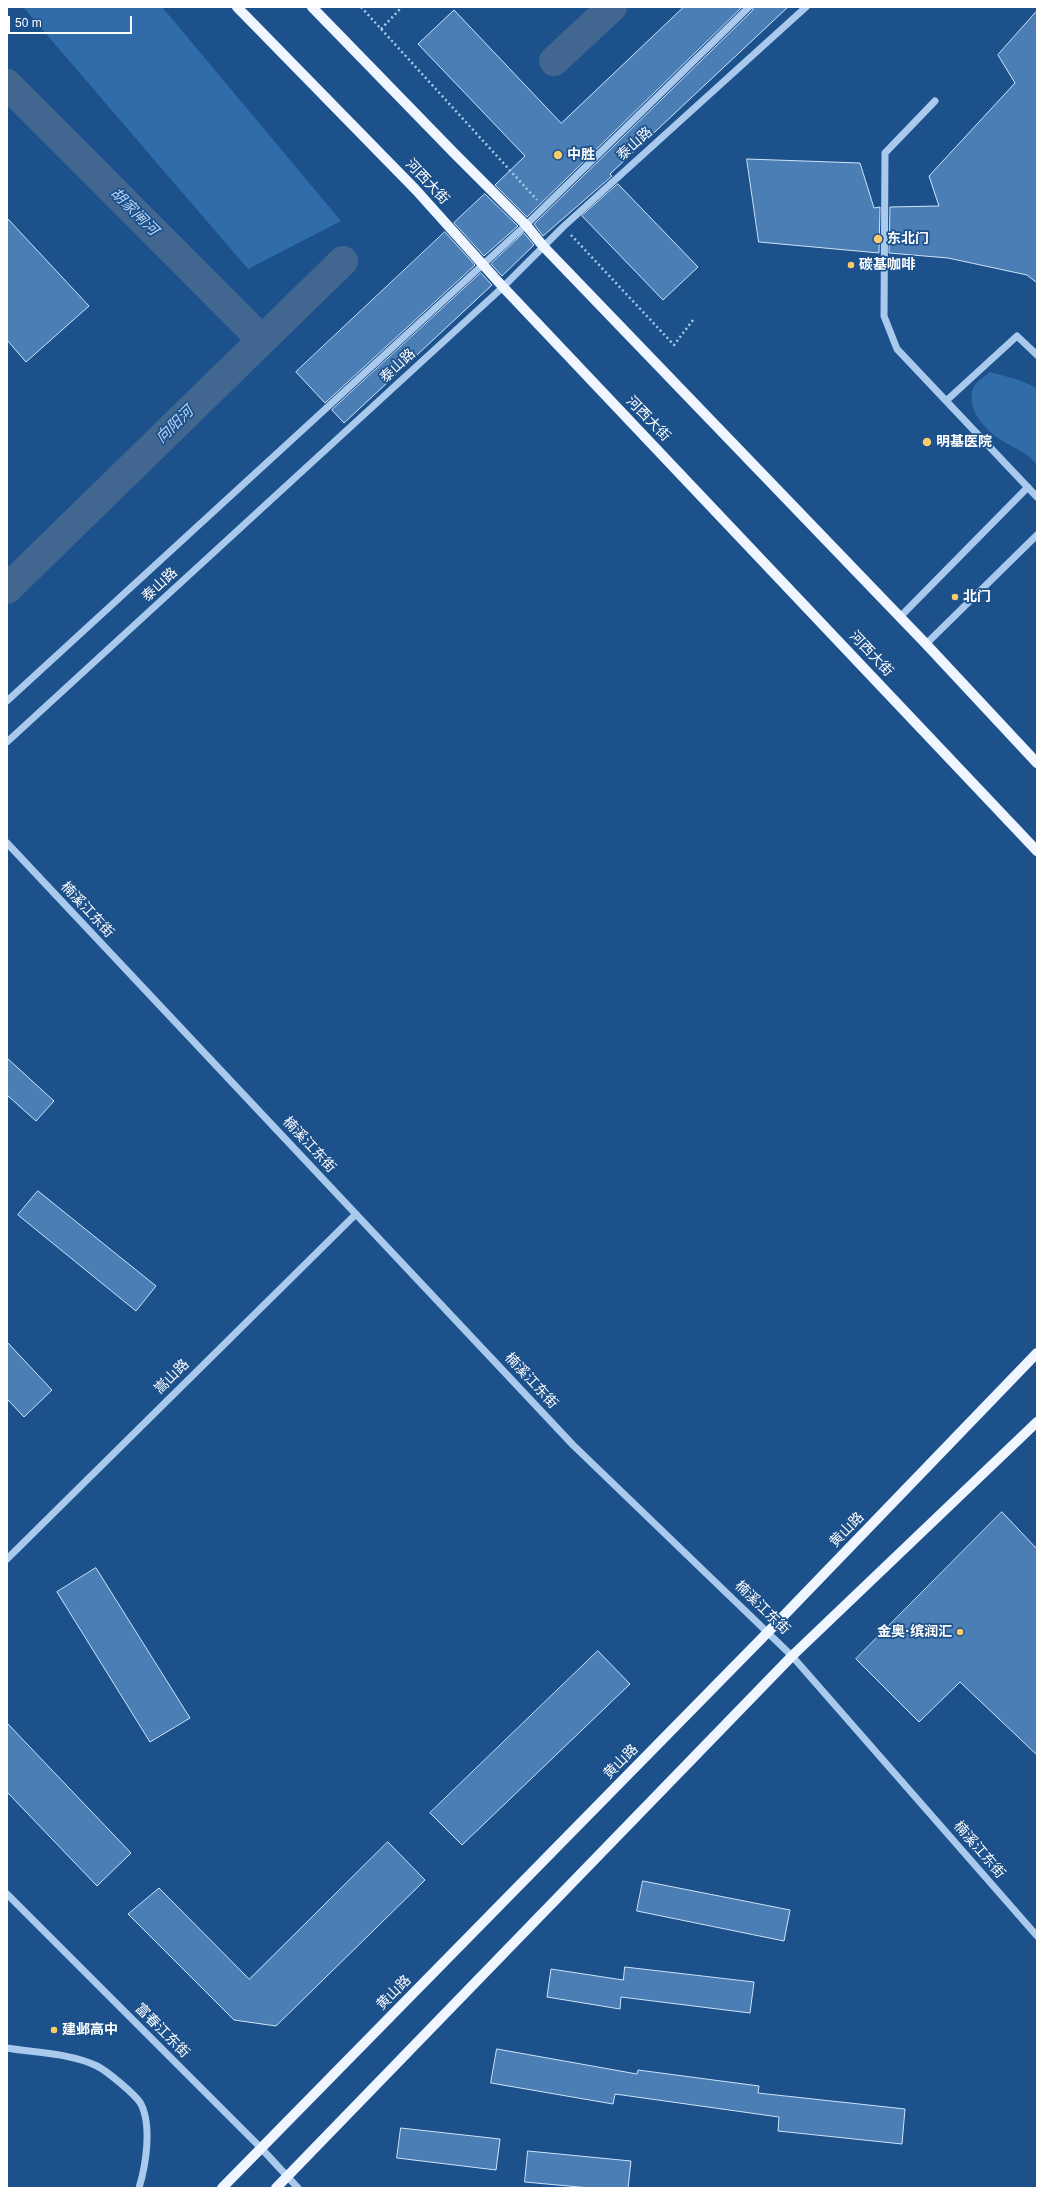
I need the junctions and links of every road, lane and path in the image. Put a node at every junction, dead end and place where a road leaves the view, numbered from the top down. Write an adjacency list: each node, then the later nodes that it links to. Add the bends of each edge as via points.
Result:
1 (237, 7): 13 (main road, 河西大街, via 416,190)
2 (312, 7): 10 (main road)
3 (361, 7): 7 (path)
4 (402, 7): 7 (path)
5 (749, 7): 9 (street, 泰山路)
6 (806, 7): 11 (street, 泰山路)
7 (381, 29): 9 (path)
8 (935, 101): 17 (street, via 885,153 884,316 897,349)
9 (544, 207): 10 (street, 泰山路)
10 (526, 225): 12 (main road); 13 (street, 泰山路)
11 (563, 227): 12 (street, 泰山路); 15 (path, via 674,345)
12 (544, 246): 14 (street, 泰山路); 21 (main road)
13 (483, 265): 14 (main road, 河西大街); 23 (street, 泰山路)
14 (503, 287): 24 (street, 泰山路); 27 (main road, 河西大街)
15 (693, 320)
16 (1037, 355): 17 (street, via 1017,336)
17 (946, 401): 18 (street)
18 (1028, 488): 19 (street); 21 (street)
19 (1037, 497)
20 (1037, 535): 22 (street)
21 (900, 617): 22 (main road)
22 (926, 644): 25 (main road)
23 (7, 701)
24 (7, 742)
25 (1037, 763)
26 (7, 844): 28 (street, 楠溪江东街)
27 (1037, 851)
28 (356, 1214): 31 (street, 嵩山路); 32 (street, 楠溪江东街, via 573,1445)
29 (1037, 1353): 32 (main road, 黄山路)
30 (1037, 1422): 33 (main road)
31 (7, 1559)
32 (768, 1632): 33 (street, 楠溪江东街); 37 (main road, 黄山路)
33 (792, 1656): 35 (street, 楠溪江东街); 38 (main road)
34 (7, 1894): 37 (street, 富春江东街)
35 (1037, 1936)
36 (7, 2048): 39 (street, via 71,2058 96,2066 114,2078 141,2103 148,2132)
37 (261, 2148): 38 (street, 富春江东街); 40 (main road, 黄山路)
38 (287, 2177): 41 (main road); 42 (street, 富春江东街)
39 (139, 2188)
40 (222, 2188)
41 (276, 2188)
42 (298, 2188)

